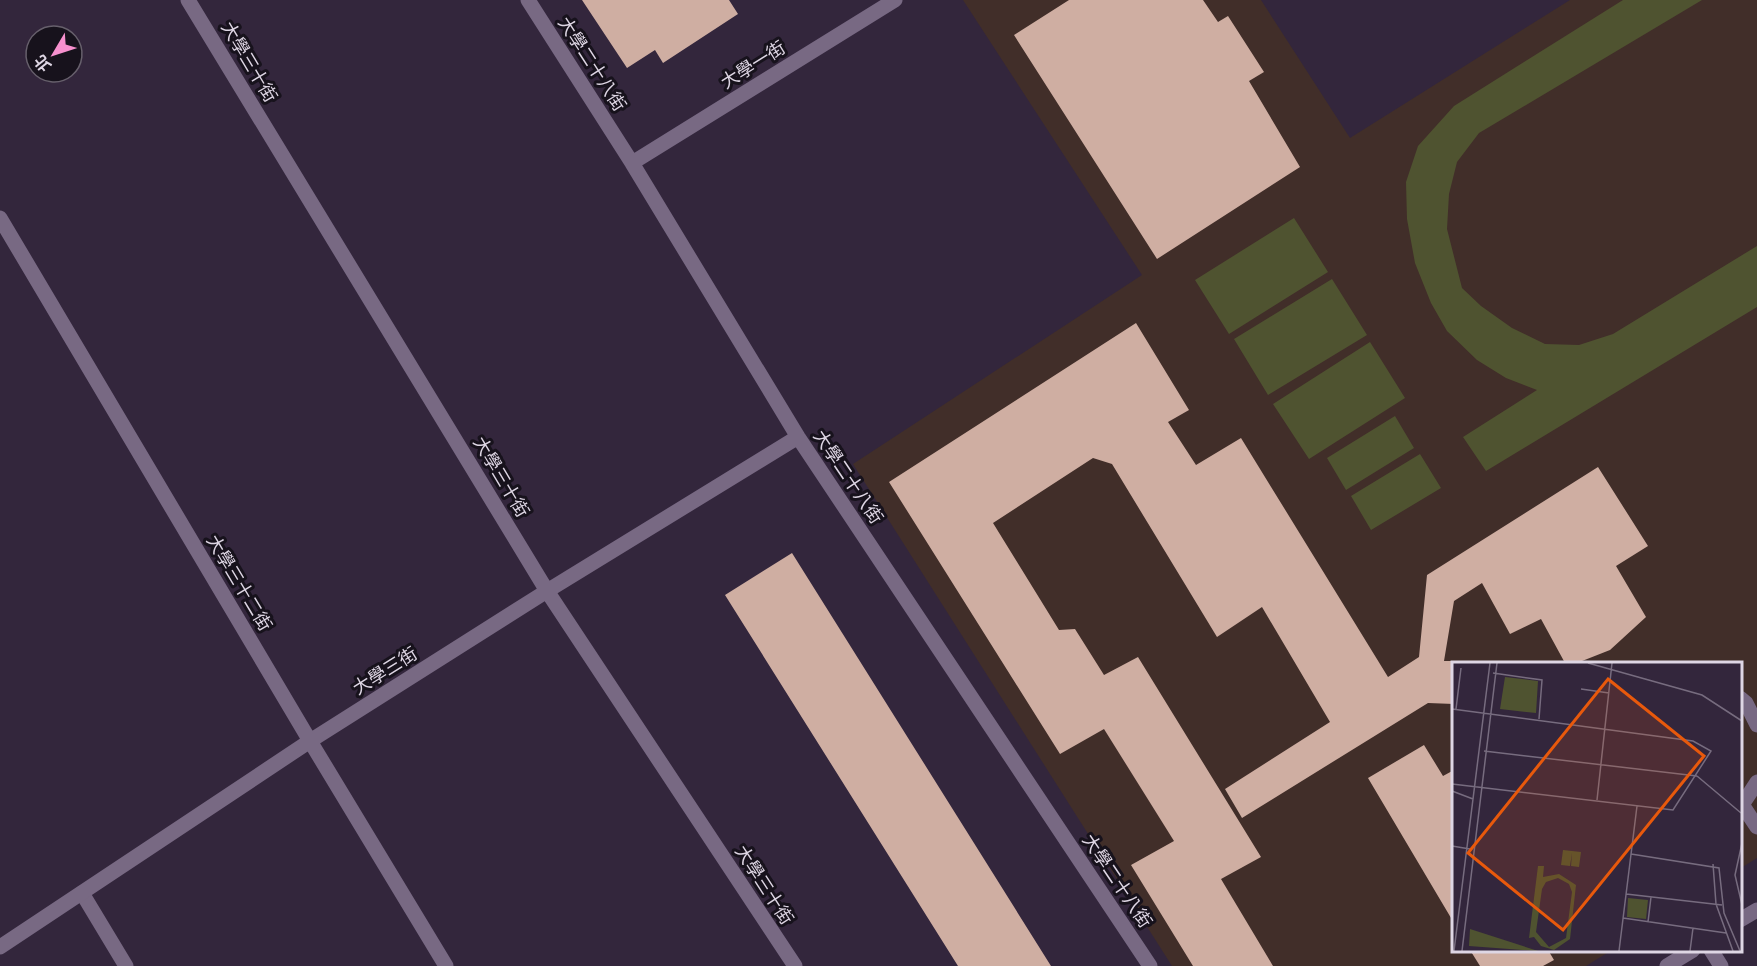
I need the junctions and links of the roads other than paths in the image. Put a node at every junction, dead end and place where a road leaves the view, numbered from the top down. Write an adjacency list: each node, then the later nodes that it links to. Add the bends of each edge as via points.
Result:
1 (188, 0): 7 (street, 大學三十街)
2 (528, 0): 4 (street, 大學二十八街)
3 (895, 0): 4 (street, 大學一街)
4 (632, 163): 6 (street, 大學二十八街)
5 (0, 218): 10 (street, 大學三十二街)
6 (798, 437): 7 (street, 大學三街); 23 (street, 大學二十八街)
7 (547, 591): 10 (street, 大學三街); 22 (street, 大學三十街)
8 (1742, 700): 9 (street)
9 (1757, 725)
10 (310, 741): 14 (street, 大學三街); 21 (street, 大學三十二街)
11 (1757, 782): 12 (street)
12 (1742, 807): 13 (street)
13 (1757, 827)
14 (82, 893): 17 (street, 大學三街); 20 (street)
15 (1757, 910): 16 (street)
16 (1742, 919)
17 (0, 947)
18 (1692, 951): 24 (street)
19 (1713, 951): 25 (street)
20 (126, 966)
21 (446, 966)
22 (795, 966)
23 (1150, 966)
24 (1667, 966)
25 (1721, 966)

